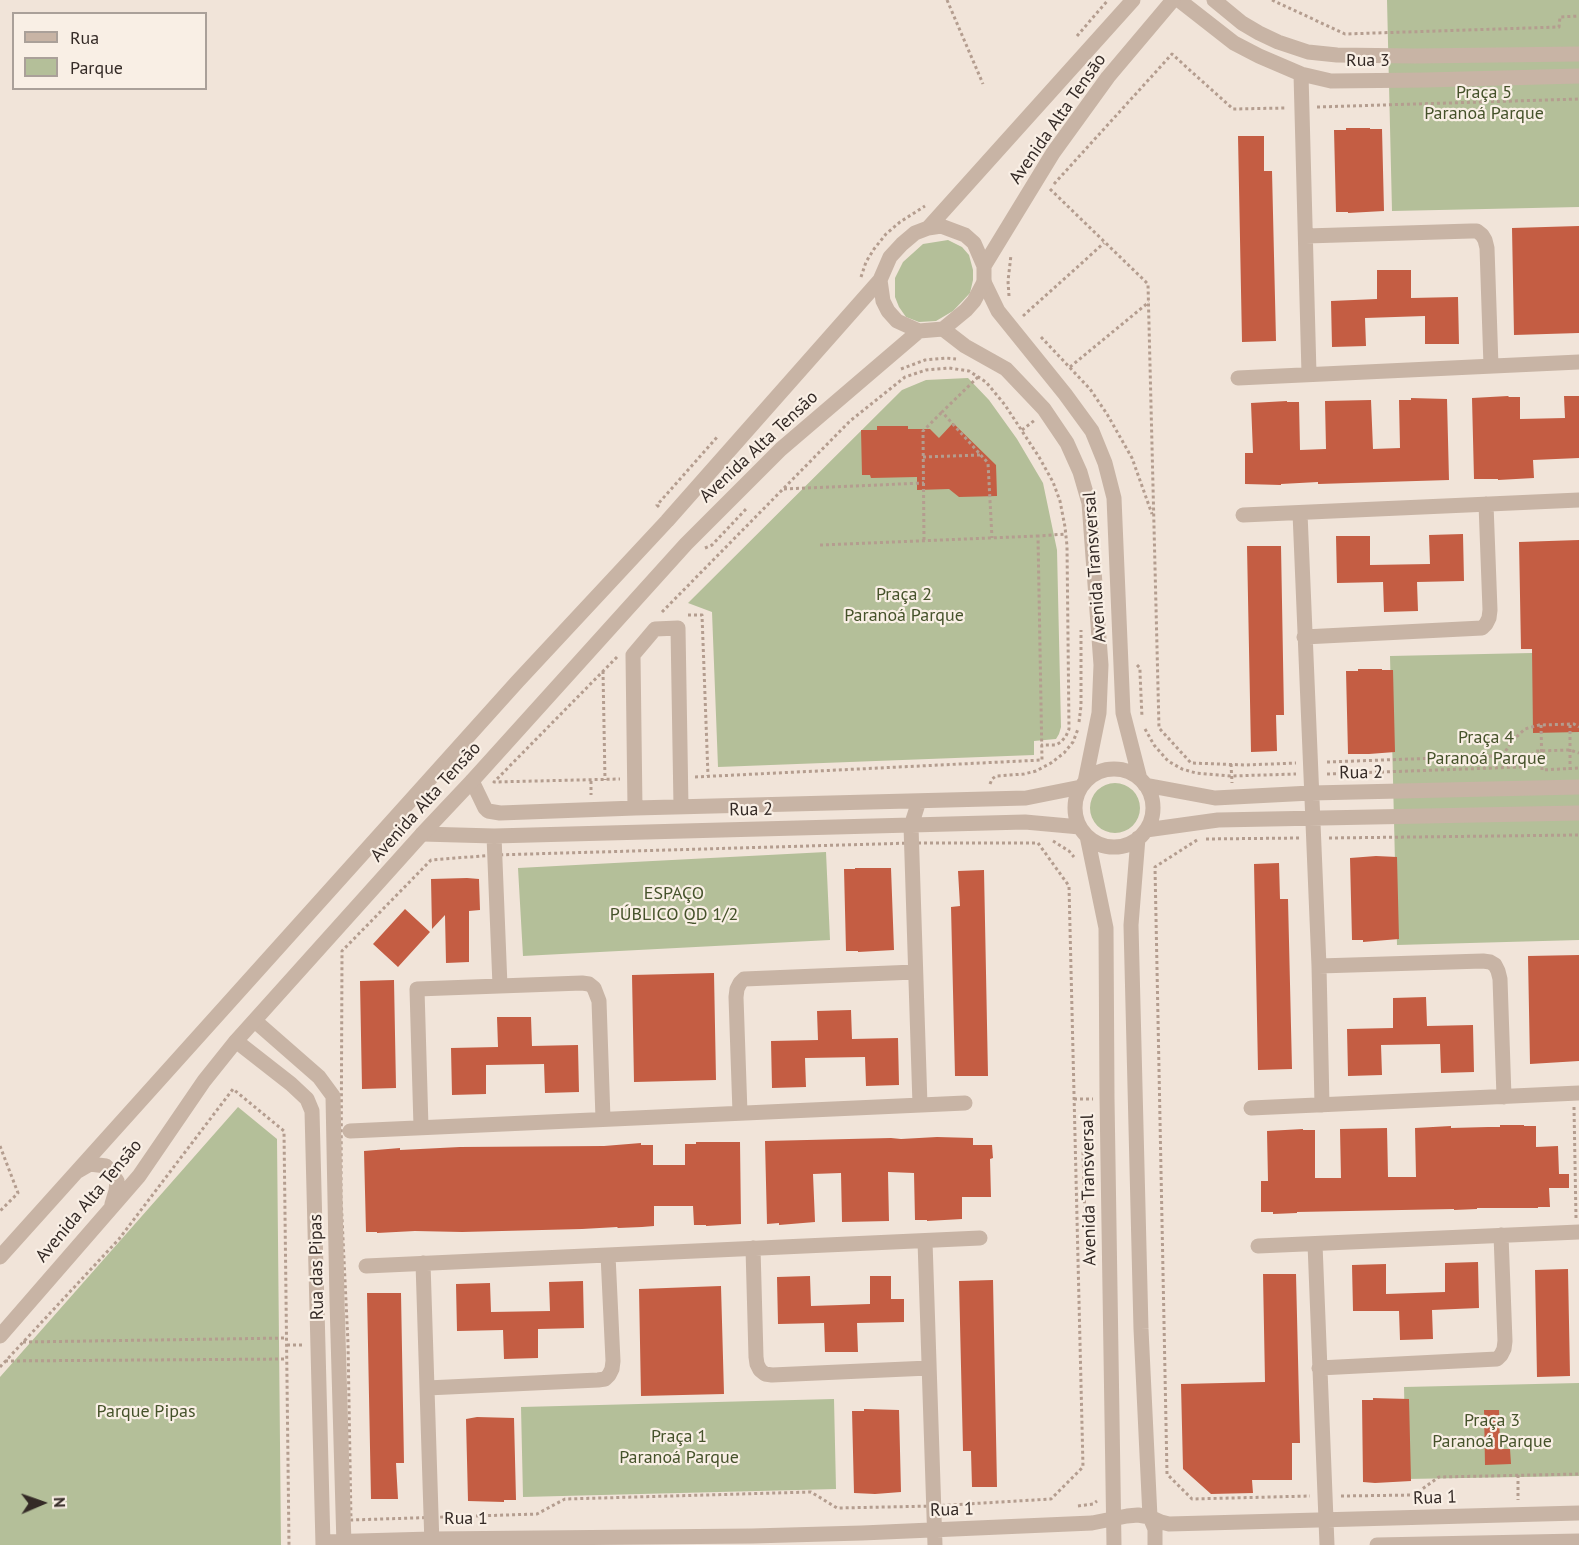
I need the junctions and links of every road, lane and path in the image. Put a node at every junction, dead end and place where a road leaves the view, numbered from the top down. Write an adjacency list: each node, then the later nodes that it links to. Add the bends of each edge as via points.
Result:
1 (946, 0): 11 (path)
2 (1133, 0): 14 (street, Avenida Alta Tensāo)
3 (1173, 0): 18 (street, Avenida Alta Tensāo, via 1108,77 1053,153)
4 (1179, 0): 9 (street, Rua 3, via 1234,43)
5 (1215, 0): 8 (street, Rua 3, via 1259,33 1308,52 1415,56)
6 (1272, 0): 7 (path, via 1345,34 1559,27 1560,16)
7 (1579, 16)
8 (1579, 54)
9 (1301, 74): 10 (street, Rua 3, via 1331,81); 13 (street)
10 (1579, 76)
11 (983, 84)
12 (1579, 99): 13 (path)
13 (1302, 107): 15 (street); 16 (path, via 1233,109 1172,54 1050,189)
14 (928, 228): 18 (street, via 941,226 965,235 974,243); 19 (street, via 915,233 890,257)
15 (1306, 236): 28 (street, via 1477,231 1487,248); 31 (street)
16 (1104, 243): 21 (path, via 1148,284); 22 (path, via 1023,317)
17 (1012, 252): 20 (path)
18 (984, 274): 23 (street, via 974,301); 71 (street, Avenida Transversal, via 998,311 1092,431 1105,463 1114,498 1123,713)
19 (880, 280): 24 (street, via 882,301 888,311 897,321); 111 (street, Avenida Alta Tensão, via 667,521 509,690)
20 (1010, 297)
21 (1149, 302): 29 (path); 46 (path)
22 (1018, 312)
23 (943, 329): 24 (street); 72 (street, Avenida Transversal, via 1006,369 1044,409 1067,443 1080,472 1089,503 1101,665 1099,713)
24 (919, 331): 70 (street, Avenida Alta Tensão, via 781,449 686,544)
25 (1038, 334): 29 (path)
26 (963, 360): 30 (path, via 925,360)
27 (1579, 362): 28 (street)
28 (1491, 366): 31 (street)
29 (1070, 367): 46 (path, via 1090,389 1132,458)
30 (901, 369)
31 (1309, 374): 33 (street)
32 (978, 377): 34 (path); 40 (path, via 969,371 949,368 905,377 850,421); 47 (path, via 1005,405 1053,482)
33 (1238, 378)
34 (942, 412): 37 (path); 38 (path, via 923,430)
35 (1033, 413): 36 (path)
36 (1041, 426)
37 (980, 455): 38 (path); 49 (path, via 988,463)
38 (923, 457): 39 (path)
39 (924, 483): 40 (path); 50 (path)
40 (783, 489): 53 (path, via 659,615)
41 (1579, 500): 43 (street)
42 (752, 502): 52 (path, via 712,545)
43 (1486, 504): 44 (street); 56 (street, via 1490,610 1482,628)
44 (1300, 513): 45 (street); 56 (street)
45 (1243, 515)
46 (1154, 518): 63 (path, via 1159,728 1191,763)
47 (1065, 534): 48 (path); 62 (path, via 1069,729 1056,745)
48 (1038, 536): 49 (path); 62 (path)
49 (992, 538): 50 (path)
50 (924, 541): 51 (path)
51 (820, 544)
52 (700, 549)
53 (670, 615)
54 (681, 615): 66 (path, via 702,615)
55 (1081, 622): 74 (path, via 1081,706 1079,727 1072,742 1051,763 1024,774 996,776)
56 (1304, 637): 63 (street)
57 (619, 655): 58 (path)
58 (603, 671): 69 (path); 69 (path, via 494,783)
59 (1570, 724): 60 (path); 61 (path); 65 (path)
60 (1541, 725): 63 (path, via 1525,729 1505,752 1494,756); 65 (path, via 1542,770)
61 (1579, 727)
62 (1041, 745): 66 (path, via 1042,760)
63 (1310, 762): 75 (street)
64 (1579, 768): 65 (path)
65 (1570, 769): 73 (path)
66 (708, 776): 67 (path)
67 (694, 777)
68 (620, 779): 69 (path)
69 (605, 780)
70 (472, 781): 78 (street, Rua 2, via 485,808 494,813); 83 (street, Avenida Alta Tensão)
71 (1143, 782): 72 (street, via 1118,769 1095,774); 75 (street, Rua 2, via 1215,798); 84 (street, Avenida Transversal, via 1153,808)
72 (1083, 784): 76 (street, Rua 2, via 1026,798); 82 (street, Avenida Transversal, via 1075,807)
73 (1575, 787): 75 (street, Rua 2)
74 (990, 788)
75 (1311, 793): 80 (street)
76 (919, 801): 77 (street, Rua 2); 81 (street)
77 (681, 807): 78 (street, Rua 2); 78 (street, via 678,628 656,629 633,655)
78 (635, 808)
79 (1579, 813): 80 (street)
80 (1312, 819): 84 (street, via 1218,820); 87 (street)
81 (911, 826): 82 (street, Rua 2, via 1025,822); 86 (street, Rua 2); 89 (street)
82 (1084, 831): 84 (street, via 1096,842 1118,847); 145 (street, Avenida Transversal, via 1106,928)
83 (422, 834): 86 (street, Rua 2); 95 (street, Avenida Alta Tensão)
84 (1142, 834): 144 (street, Avenida Transversal, via 1131,925)
85 (1579, 834): 87 (path)
86 (494, 836): 90 (street)
87 (1313, 838): 92 (street); 138 (path, via 1198,839 1155,867 1167,1474 1192,1499)
88 (1051, 840): 91 (path, via 1070,851)
89 (912, 843): 90 (path); 93 (street); 139 (path, via 1038,843 1069,886 1083,1467 1051,1499)
90 (494, 855): 94 (street); 143 (path, via 431,860 342,951 341,1197 351,1520)
91 (1076, 860)
92 (1318, 966): 98 (street, via 1483,961 1495,965 1500,979); 103 (street)
93 (915, 972): 102 (street); 105 (street, via 744,979 736,997)
94 (500, 986): 107 (street, via 582,983 594,988 598,1001); 108 (street, via 417,989)
95 (255, 1021): 96 (street, Avenida Alta Tensão); 150 (street, Rua das Pipas, via 320,1077 333,1096)
96 (236, 1041): 112 (street, Avenida Alta Tensão); 151 (street, Rua das Pipas, via 291,1084 307,1099 312,1111)
97 (1576, 1093): 98 (street); 114 (path)
98 (1504, 1097): 103 (street)
99 (1095, 1099): 101 (path)
100 (964, 1103): 102 (street)
101 (1095, 1104)
102 (920, 1105): 105 (street)
103 (1322, 1105): 104 (street)
104 (1251, 1108)
105 (740, 1113): 107 (street)
106 (1092, 1114): 123 (path, via 1083,1153 1085,1222)
107 (603, 1119): 108 (street)
108 (421, 1127): 109 (street)
109 (350, 1131)
110 (0, 1146): 113 (path, via 18,1193)
111 (74, 1173): 112 (street, via 90,1164 106,1166 117,1180); 122 (street, Avenida Alta Tensão)
112 (110, 1210): 126 (street, Avenida Alta Tensão)
113 (0, 1211)
114 (1578, 1232): 115 (street)
115 (1501, 1235): 118 (street); 133 (street, via 1504,1349 1497,1359)
116 (980, 1238): 117 (street)
117 (925, 1241): 120 (street); 132 (street)
118 (1315, 1244): 119 (street); 133 (street)
119 (1258, 1246)
120 (753, 1248): 121 (street); 132 (street, via 756,1357 765,1374)
121 (608, 1255): 124 (street); 134 (street, via 612,1369 605,1378)
122 (0, 1257)
123 (1094, 1261)
124 (423, 1263): 125 (street); 134 (street)
125 (366, 1266)
126 (0, 1336)
127 (287, 1338): 128 (path); 128 (path, via 284,1131 232,1089 119,1239); 129 (path)
128 (23, 1342): 130 (path)
129 (287, 1359): 130 (path); 152 (path)
130 (5, 1361): 131 (path)
131 (0, 1367)
132 (929, 1368): 139 (street)
133 (1319, 1368): 138 (street)
134 (427, 1388): 143 (street)
135 (1579, 1474): 136 (path)
136 (1518, 1475): 138 (path, via 1439,1477 1414,1495); 142 (path)
137 (1100, 1494): 140 (path, via 1093,1504)
138 (1325, 1496): 146 (street)
139 (933, 1506): 143 (path, via 837,1508 811,1492 565,1499 537,1514); 147 (street)
140 (1076, 1506)
141 (1579, 1514): 142 (street, Rua 1)
142 (1518, 1515): 146 (street, Rua 1)
143 (431, 1516): 149 (street)
144 (1150, 1517): 145 (street, Rua 1); 146 (street, Rua 1, via 1169,1524); 154 (street, Avenida Transversal)
145 (1114, 1518): 147 (street, Rua 1); 153 (street, Avenida Transversal)
146 (1326, 1520): 155 (street)
147 (934, 1538): 149 (street, Rua 1, via 752,1536)
148 (1579, 1541): 156 (street)
149 (431, 1542): 150 (street, Rua 1)
150 (344, 1543): 151 (street, Rua 1)
151 (323, 1544)
152 (290, 1545)
153 (1114, 1545)
154 (1155, 1545)
155 (1327, 1545)
156 (1377, 1545)

